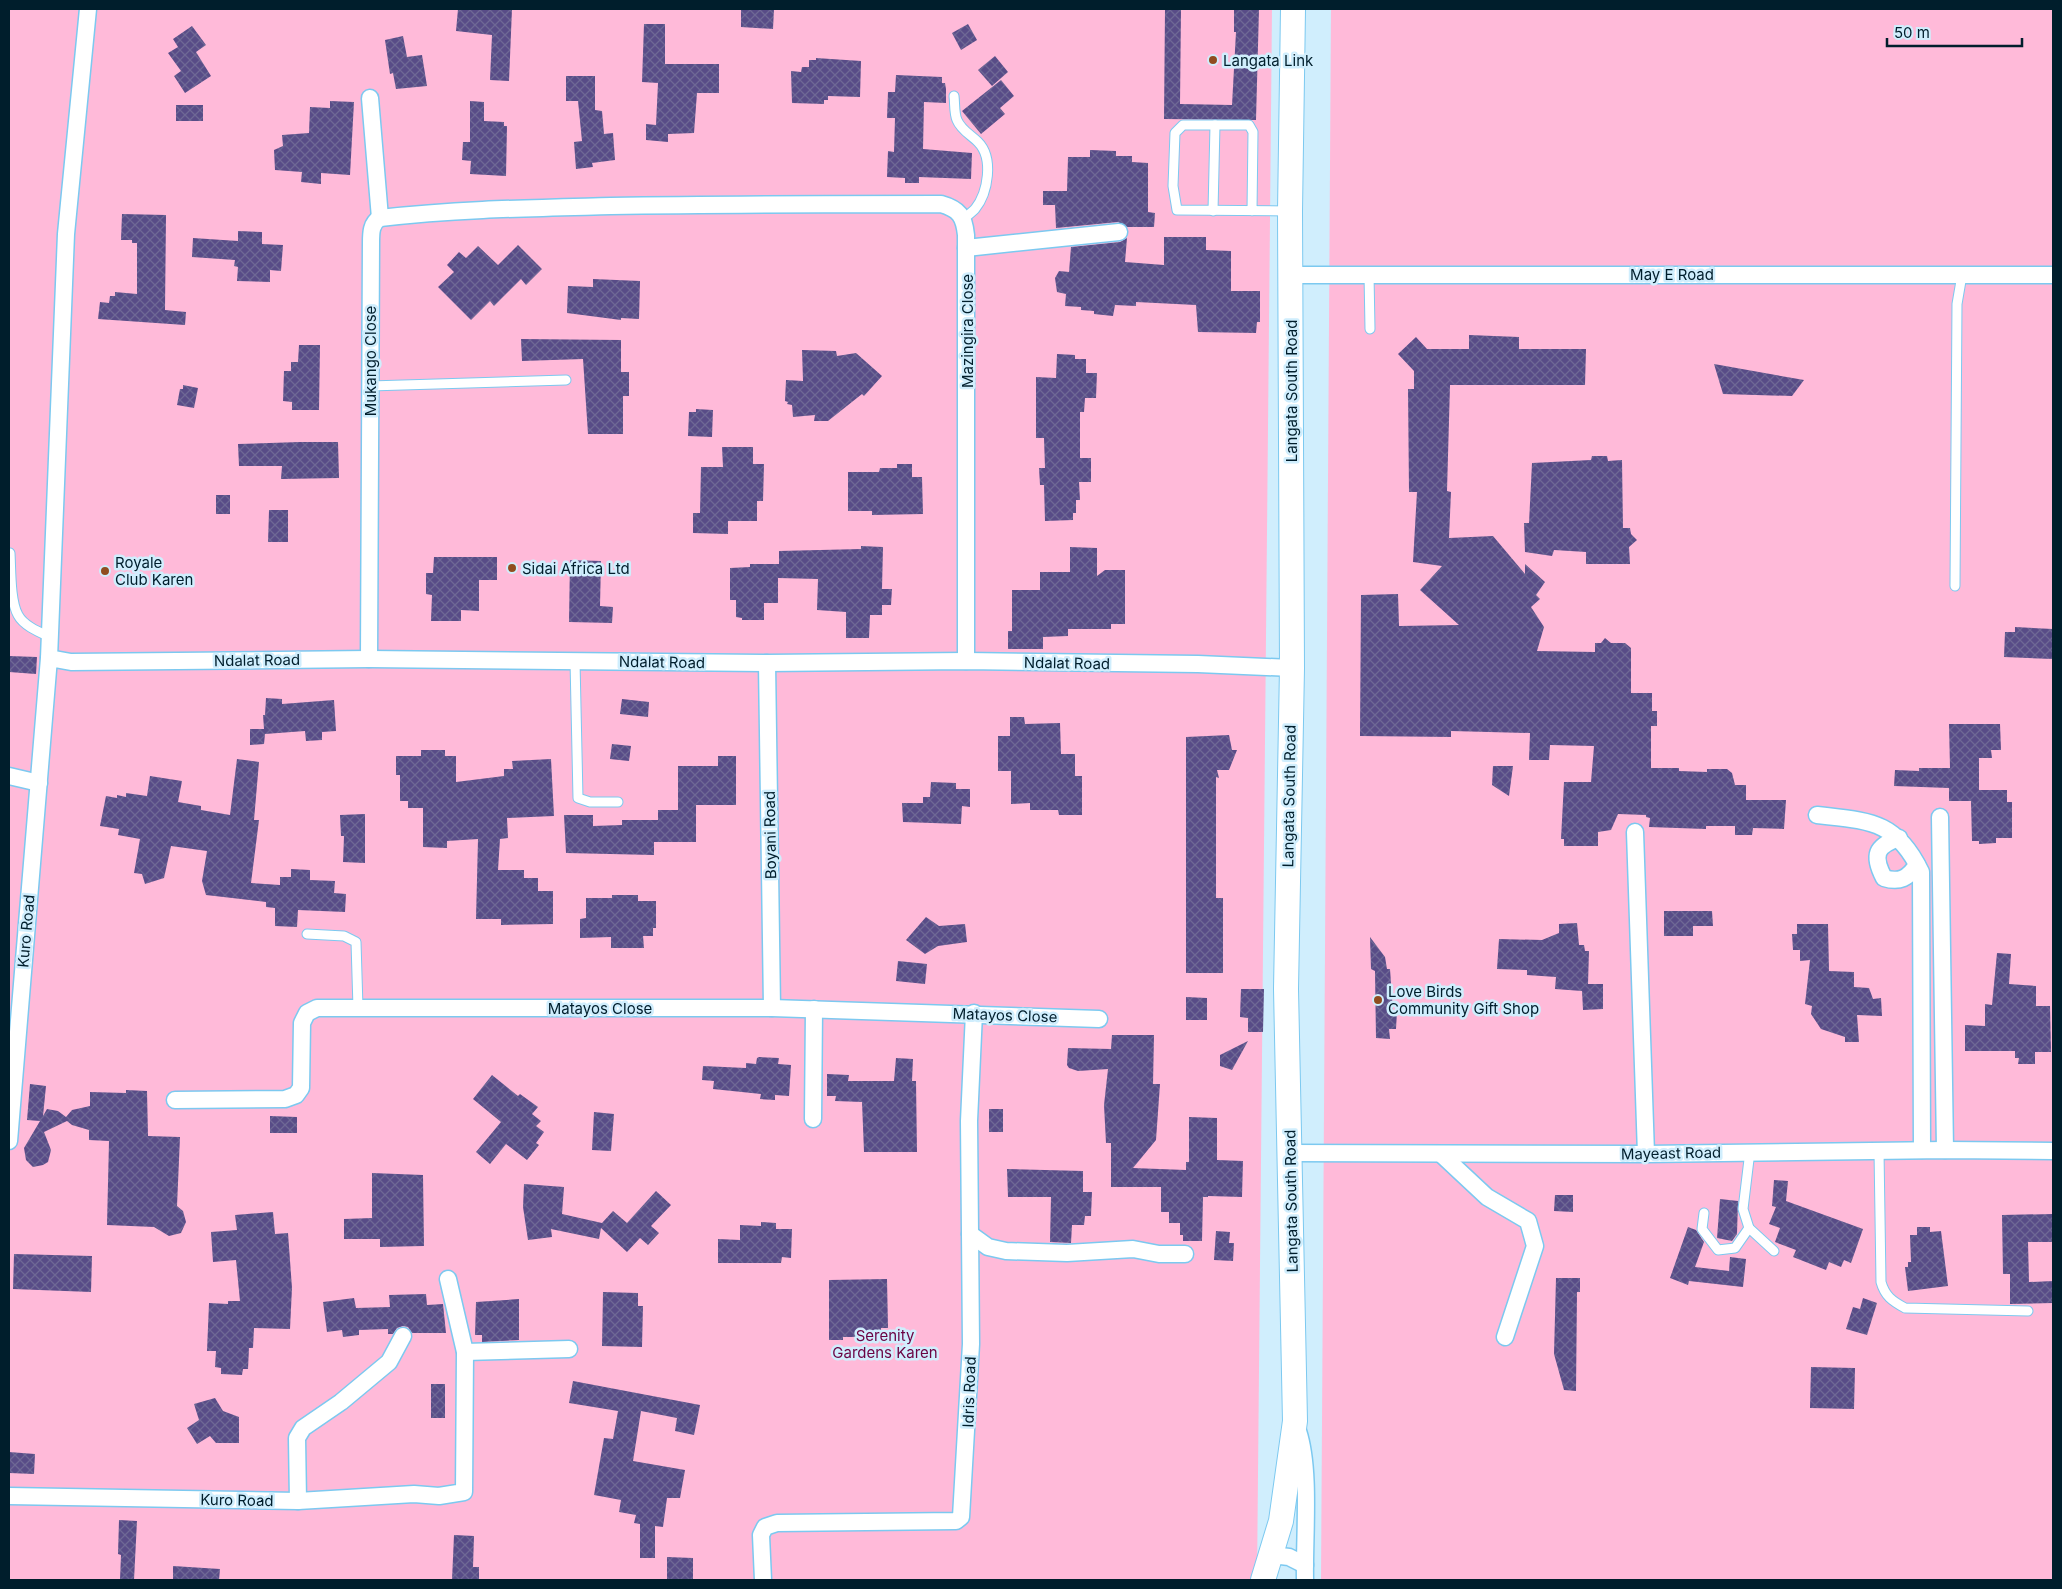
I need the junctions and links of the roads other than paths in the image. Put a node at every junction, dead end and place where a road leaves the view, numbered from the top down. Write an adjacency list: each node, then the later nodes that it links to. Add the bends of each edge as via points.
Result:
1 (88, 9): 22 (street, via 66,234)
2 (1293, 9): 8 (street, Langata South Road)
3 (954, 96): 10 (lane, via 956,119 982,147 987,169 982,196)
4 (370, 98): 9 (street)
5 (1215, 125): 6 (lane); 6 (lane, via 1183,126 1175,133 1173,186 1177,210); 7 (lane, via 1249,126 1253,132)
6 (1213, 211): 7 (lane)
7 (1252, 211): 8 (lane)
8 (1290, 212): 15 (street, Langata South Road)
9 (380, 218): 10 (street, via 531,208 941,204 956,209); 19 (street, Mukango Close, via 372,226 370,243)
10 (963, 219): 12 (street, Mazingira Close)
11 (1119, 232): 12 (street)
12 (966, 248): 26 (street, Mazingira Close)
13 (1369, 274): 14 (street, May E Road); 15 (street, May E Road); 17 (lane)
14 (1962, 274): 16 (street, May E Road); 21 (lane, via 1957,304)
15 (1291, 275): 28 (street, Langata South Road)
16 (2053, 275)
17 (1370, 329)
18 (566, 380): 19 (lane)
19 (370, 386): 24 (street, Mukango Close)
20 (10, 553): 22 (lane, via 14,605 18,616 31,628)
21 (1955, 586)
22 (50, 636): 23 (street)
23 (49, 658): 24 (street, Ndalat Road, via 71,662); 30 (street, Kuro Road)
24 (369, 659): 25 (street, Ndalat Road)
25 (575, 661): 27 (street, Ndalat Road); 31 (lane, via 578,798 590,802)
26 (966, 661): 27 (street, Ndalat Road); 28 (street, Ndalat Road)
27 (767, 663): 39 (street, Boyani Road)
28 (1292, 668): 51 (street, Langata South Road, via 1286,989)
29 (9, 776): 30 (street)
30 (39, 783): 45 (street, Kuro Road)
31 (618, 802)
32 (1817, 815): 35 (street, via 1875,823)
33 (1940, 817): 47 (street)
34 (1635, 832): 53 (street)
35 (1899, 838): 36 (street); 36 (street, via 1885,843 1878,850 1877,861 1884,878 1894,881 1908,877)
36 (1917, 865): 46 (street, via 1921,872 1922,902)
37 (307, 934): 38 (lane, via 344,936 356,942)
38 (358, 1008): 39 (street, Matayos Close); 43 (street, Matayos Close, via 317,1008 307,1013 302,1023 300,1088 296,1095 285,1099)
39 (772, 1008): 40 (street, Matayos Close)
40 (814, 1010): 41 (street, Matayos Close); 44 (street)
41 (974, 1013): 42 (street, Matayos Close); 56 (street, Idris Road, via 969,1121)
42 (1099, 1019)
43 (175, 1100)
44 (813, 1119)
45 (9, 1141)
46 (1922, 1150): 47 (street, Mayeast Road); 49 (street, Mayeast Road)
47 (1945, 1150): 50 (street, Mayeast Road)
48 (1750, 1151): 49 (street, Mayeast Road); 53 (street, Mayeast Road); 55 (lane, via 1743,1209)
49 (1879, 1151): 60 (lane, via 1881,1282 1888,1297 1905,1308)
50 (2053, 1151)
51 (1290, 1153): 52 (street, Mayeast Road); 65 (street, Langata South Road)
52 (1441, 1154): 53 (street, Mayeast Road); 62 (street, via 1487,1197 1528,1221 1535,1246)
53 (1646, 1154)
54 (1704, 1213): 55 (lane, via 1702,1229 1718,1250 1735,1248)
55 (1749, 1228): 57 (lane)
56 (970, 1234): 58 (street, via 988,1247 1006,1251 1067,1253 1133,1249); 70 (street, Idris Road, via 971,1344 962,1517 956,1521 777,1523 765,1527 761,1535)
57 (1774, 1252)
58 (1185, 1254)
59 (448, 1279): 64 (street)
60 (2028, 1311)
61 (403, 1336): 67 (street, via 388,1362 341,1402 303,1428 297,1438)
62 (1505, 1337)
63 (569, 1349): 64 (street)
64 (464, 1352): 67 (street, Kuro Road, via 464,1492 439,1496 414,1494)
65 (1295, 1421): 68 (street, Langata South Road, via 1282,1521); 69 (street, via 1302,1443)
66 (9, 1496): 67 (street, Kuro Road)
67 (298, 1500)
68 (1272, 1555): 69 (street, via 1289,1557); 71 (street, Langata South Road)
69 (1305, 1573)
70 (763, 1580)
71 (1263, 1580)

